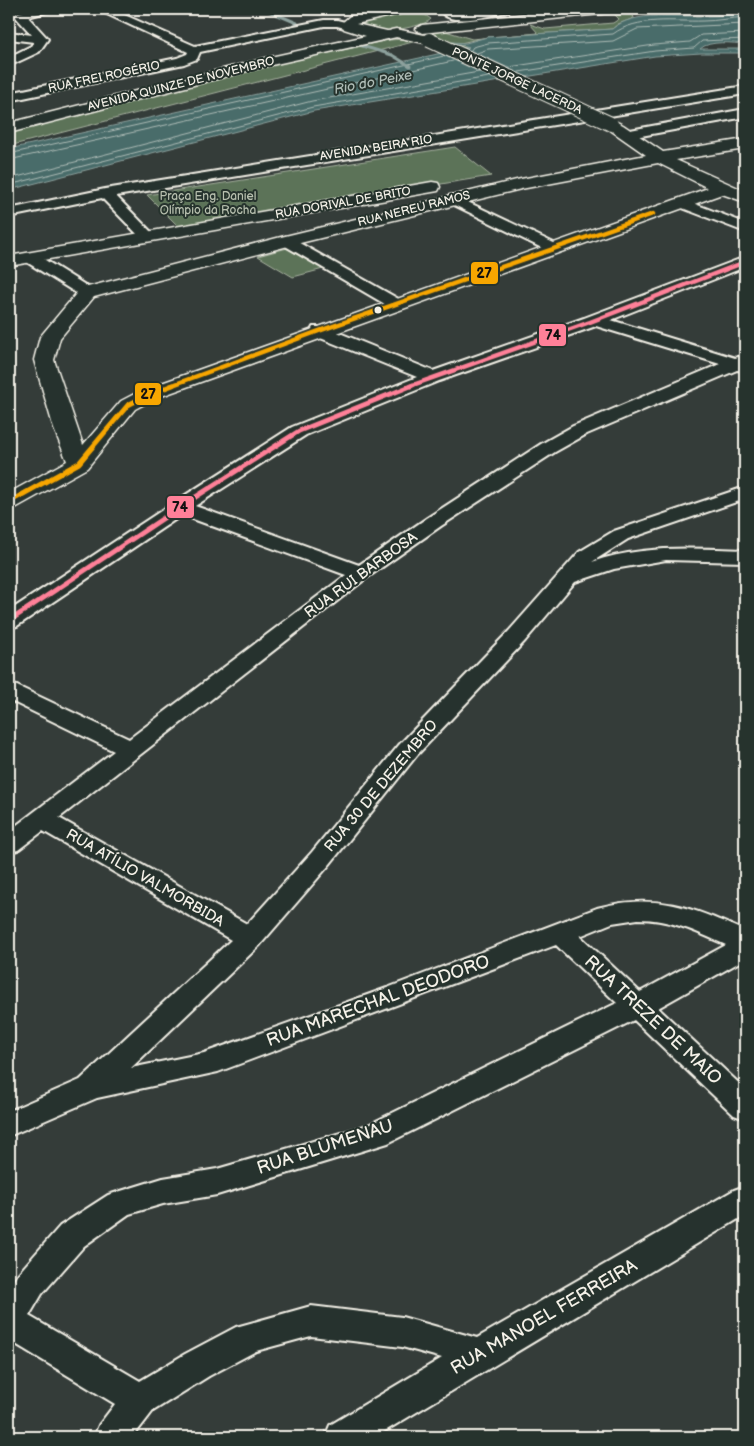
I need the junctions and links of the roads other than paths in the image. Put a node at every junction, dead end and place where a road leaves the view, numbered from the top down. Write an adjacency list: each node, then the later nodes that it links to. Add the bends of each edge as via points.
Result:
1 (46, 9): 10 (street, via 20,15)
2 (396, 9): 6 (street, via 351,21)
3 (609, 9): 5 (street)
4 (97, 10): 11 (street)
5 (508, 14): 8 (street); 8 (street, via 484,19 443,13 442,21)
6 (355, 33): 7 (street, AVENIDA QUINZE DE NOVEMBRO); 8 (street, via 387,37); 11 (street, via 337,23 324,23); 16 (street, AVENIDA QUINZE DE NOVEMBRO)
7 (396, 33): 8 (street, PONTE JORGE LACERDA)
8 (425, 35): 17 (street, PONTE JORGE LACERDA, bridge)
9 (9, 36): 10 (street)
10 (42, 39): 12 (street, via 35,49)
11 (194, 50): 14 (street, RUA FREI ROGÉRIO, via 193,56 180,61)
12 (9, 62)
13 (745, 90): 21 (street, AVENIDA BEIRA RIO)
14 (9, 97)
15 (745, 113): 17 (street)
16 (9, 128)
17 (630, 134): 19 (street, PONTE JORGE LACERDA)
18 (745, 144): 19 (street, RUA NEREU RAMOS)
19 (654, 152): 20 (street, PONTE JORGE LACERDA); 23 (street, RUA NEREU RAMOS, via 610,166); 27 (street, RUA DORIVAL DE BRITO)
20 (722, 188): 22 (street, PONTE JORGE LACERDA); 24 (street)
21 (105, 193): 25 (street, AVENIDA BEIRA RIO); 27 (street)
22 (745, 197)
23 (453, 199): 28 (street, RUA NEREU RAMOS); 29 (street)
24 (682, 203): 26 (street); 29 (street)
25 (9, 213)
26 (745, 228)
27 (148, 238): 30 (street, RUA DORIVAL DE BRITO)
28 (287, 240): 33 (street, RUA NEREU RAMOS); 34 (street)
29 (555, 249): 34 (street)
30 (31, 258): 31 (street, RUA DORIVAL DE BRITO); 33 (street)
31 (9, 261)
32 (745, 262): 35 (street)
33 (87, 293): 40 (street, via 50,337 44,360)
34 (396, 304): 36 (street)
35 (594, 320): 37 (street); 38 (street)
36 (319, 331): 38 (street); 39 (street, via 149,394 128,405)
37 (742, 364): 46 (street, RUA RUI BARBOSA, via 580,430)
38 (433, 377): 44 (street, via 299,431)
39 (112, 424): 40 (street); 41 (street)
40 (65, 429): 41 (street)
41 (79, 463): 43 (street)
42 (745, 493): 47 (street, RUA 30 DE DEZEMBRO, via 621,535 586,556)
43 (9, 502)
44 (180, 507): 46 (street); 48 (street)
45 (745, 556): 47 (street, via 666,554 610,562)
46 (361, 573): 50 (street, RUA RUI BARBOSA)
47 (567, 578): 54 (street, RUA 30 DE DEZEMBRO, via 517,636 408,750)
48 (9, 621)
49 (9, 691): 50 (street)
50 (130, 749): 51 (street, RUA RUI BARBOSA)
51 (41, 819): 52 (street, RUA RUI BARBOSA); 54 (street, RUA ATÍLIO VALMORBIDA)
52 (9, 844)
53 (560, 933): 55 (street, RUA MARECHAL DEODORO, via 607,915 639,910 661,911 688,917); 57 (street, RUA TREZE DE MAIO); 58 (street, RUA MARECHAL DEODORO, via 207,1064)
54 (250, 938): 58 (street, RUA 30 DE DEZEMBRO)
55 (745, 942)
56 (745, 947): 57 (street, RUA BLUMENAU)
57 (639, 1005): 59 (street, RUA TREZE DE MAIO); 62 (street, RUA BLUMENAU, via 376,1134 217,1182 163,1191 119,1204 72,1236 30,1284)
58 (91, 1088): 60 (street, RUA MARECHAL DEODORO)
59 (745, 1107)
60 (9, 1124)
61 (745, 1199): 63 (street, RUA MANOEL FERREIRA)
62 (9, 1320): 64 (street)
63 (480, 1354): 64 (street, via 402,1332 311,1321 248,1338); 66 (street, RUA MANOEL FERREIRA)
64 (140, 1400): 65 (street)
65 (112, 1437)
66 (343, 1437)

